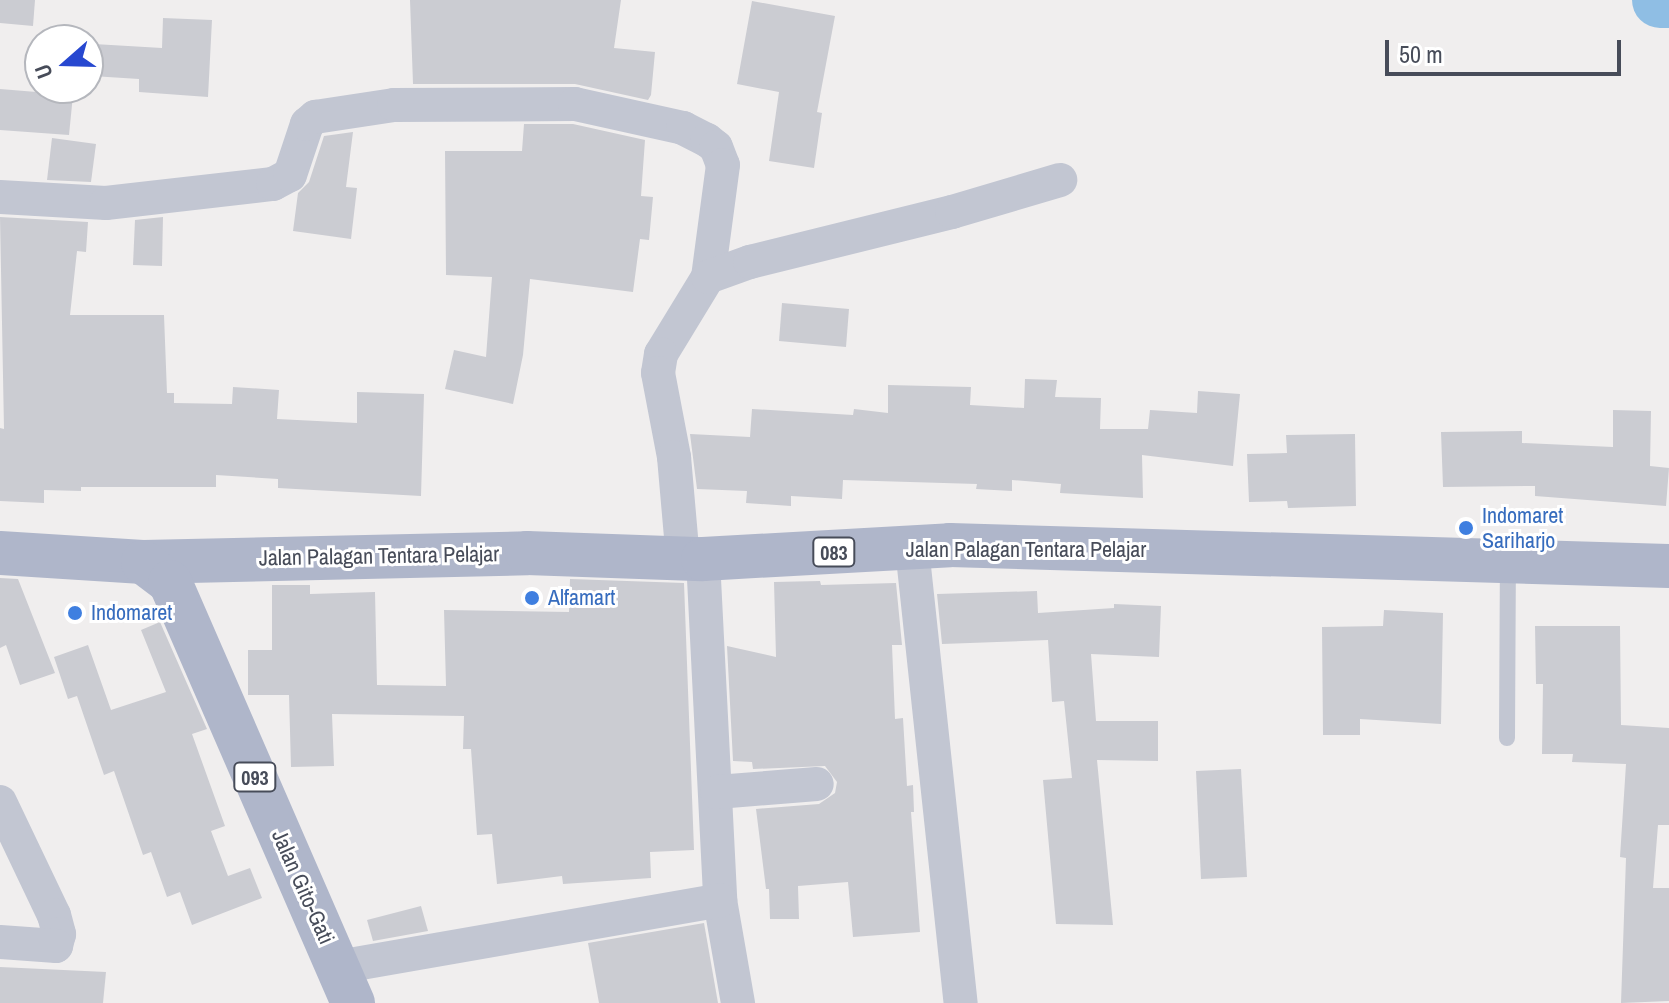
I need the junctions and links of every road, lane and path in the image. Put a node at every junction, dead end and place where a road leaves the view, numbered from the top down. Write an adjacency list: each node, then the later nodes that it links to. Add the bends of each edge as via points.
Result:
1 (1060, 180): 3 (street)
2 (0, 197): 3 (street, via 106,203 273,184 290,175 307,124 315,117 394,105 575,104 683,128 716,147 723,182)
3 (708, 277): 6 (street, via 661,354 658,373)
4 (912, 548): 6 (main road, Jalan Palagan Tentara Pelajar / 083); 7 (main road, Jalan Palagan Tentara Pelajar / 083); 18 (street)
5 (0, 553): 8 (main road, Jalan Palagan Tentara Pelajar / 083)
6 (693, 559): 8 (main road, Jalan Palagan Tentara Pelajar / 083, via 527,553); 12 (street)
7 (1508, 560): 9 (main road, Jalan Palagan Tentara Pelajar / 083); 10 (lane)
8 (143, 562): 16 (main road, Jalan Gito-Gati / 093, via 170,582)
9 (1669, 566)
10 (1507, 738)
11 (817, 784): 12 (street)
12 (717, 792): 14 (street)
13 (0, 802): 15 (street, via 59,934 56,946)
14 (720, 900): 16 (street); 17 (street)
15 (0, 942)
16 (345, 985)
17 (738, 1003)
18 (961, 1003)

